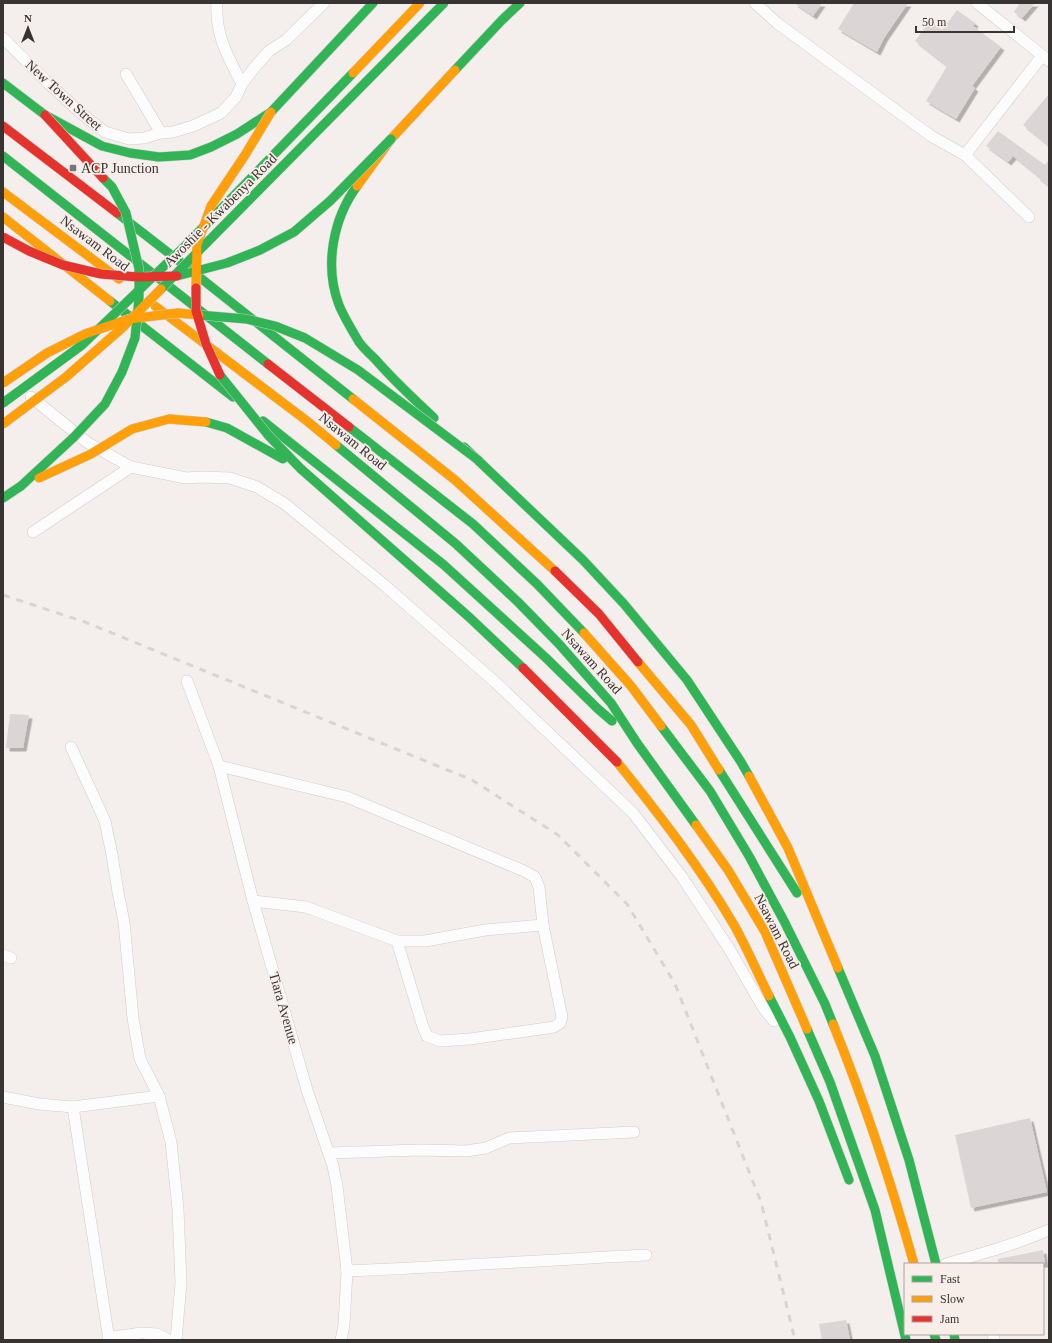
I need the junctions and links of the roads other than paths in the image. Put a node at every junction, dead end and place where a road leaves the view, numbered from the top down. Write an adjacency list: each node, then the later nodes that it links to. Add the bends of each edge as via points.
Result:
1 (217, 3): 13 (street, via 216,18 225,52)
2 (324, 3): 13 (street, New Town Street, via 286,40 269,51)
3 (374, 3): 14 (main road)
4 (420, 3): 27 (main road, Awoshie - Kwabenya Road, bridge, via 186,245 82,345)
5 (444, 3): 28 (main road, Awoshie - Kwabenya Road, bridge, via 122,328 66,377)
6 (520, 3): 18 (main road)
7 (756, 3): 19 (street, via 777,23 931,136)
8 (977, 3): 10 (street)
9 (3, 38): 17 (street, New Town Street, via 76,108 105,132 129,139)
10 (1045, 58): 19 (street)
11 (126, 74): 17 (street)
12 (3, 83): 15 (main road)
13 (242, 84): 17 (street, New Town Street, via 236,97 222,113 193,126)
14 (271, 112): 15 (main road, bridge, via 212,147 190,154 159,157 130,154 102,146); 31 (main road, bridge, via 211,206 197,245 196,311 206,344 220,375 268,435)
15 (45, 115): 32 (main road, bridge, via 112,187 126,213 139,269 139,298 135,338 122,372 105,404)
16 (3, 126): 41 (main road, via 179,261 455,480 599,614 691,725)
17 (161, 133)
18 (391, 139): 24 (main road, bridge, via 330,201 294,232 260,250 201,270 173,277 101,274 63,266); 29 (main road, bridge, via 348,198 340,216 333,245 332,276 339,305 360,343 388,374)
19 (965, 155): 23 (street)
20 (3, 156): 54 (main road, Nsawam Road, via 473,524 542,589 631,686 710,791 784,921 824,1004 854,1077 895,1196)
21 (3, 192): 36 (main road, Nsawam Road, via 307,421 456,544 559,644 611,703)
22 (3, 217): 36 (main road, via 444,565)
23 (1028, 217)
24 (3, 237)
25 (3, 374): 30 (street, via 88,443)
26 (3, 383): 29 (main road, bridge, via 47,353 85,334 129,319 178,313 246,319 275,326 304,338 358,370)
27 (3, 403)
28 (3, 424)
29 (478, 460): 41 (main road, via 583,560 624,604 687,680 741,762 788,848)
30 (131, 466): 34 (street); 43 (street, via 186,478 230,478 257,487 284,504 383,584 494,681 633,813 682,878 728,947 764,1009)
31 (301, 469): 32 (main road, bridge, via 227,428 203,421 169,419 132,429 91,454); 43 (main road, via 469,617 617,762 696,865 734,926)
32 (21, 486): 33 (main road)
33 (3, 498)
34 (33, 532)
35 (187, 681): 38 (street, Tiara Avenue)
36 (637, 743): 62 (main road, Nsawam Road, via 728,870 765,932 830,1082 875,1210)
37 (71, 747): 44 (street, via 105,822 124,922 133,1018 140,1059)
38 (219, 766): 39 (street, Tiara Avenue); 40 (street, via 347,797 524,871 535,878 539,887)
39 (253, 901): 42 (street, via 306,907); 48 (street, Tiara Avenue, via 306,1090)
40 (543, 926): 42 (street, via 485,930 425,941); 42 (street, via 562,1017 560,1023 554,1027 470,1039 440,1041 427,1036)
41 (824, 934): 55 (main road, via 875,1056 909,1160)
42 (397, 941)
43 (790, 1037): 49 (main road, via 819,1101)
44 (159, 1096): 46 (street); 60 (street, via 171,1142 178,1209 181,1283)
45 (3, 1097): 46 (street, via 39,1104)
46 (73, 1106): 58 (street)
47 (634, 1132): 48 (street, via 509,1138 486,1148 466,1151)
48 (329, 1153): 57 (street, Tiara Avenue, via 334,1166)
49 (852, 1187)
50 (1049, 1230): 53 (street)
51 (646, 1255): 57 (street)
52 (877, 1260): 62 (main road)
53 (979, 1260): 56 (street)
54 (914, 1263)
55 (936, 1263)
56 (954, 1263)
57 (347, 1271): 61 (street, Tiara Avenue)
58 (108, 1339): 59 (street, via 141,1332 157,1334)
59 (169, 1340)
60 (176, 1340)
61 (341, 1340)
62 (905, 1340)

